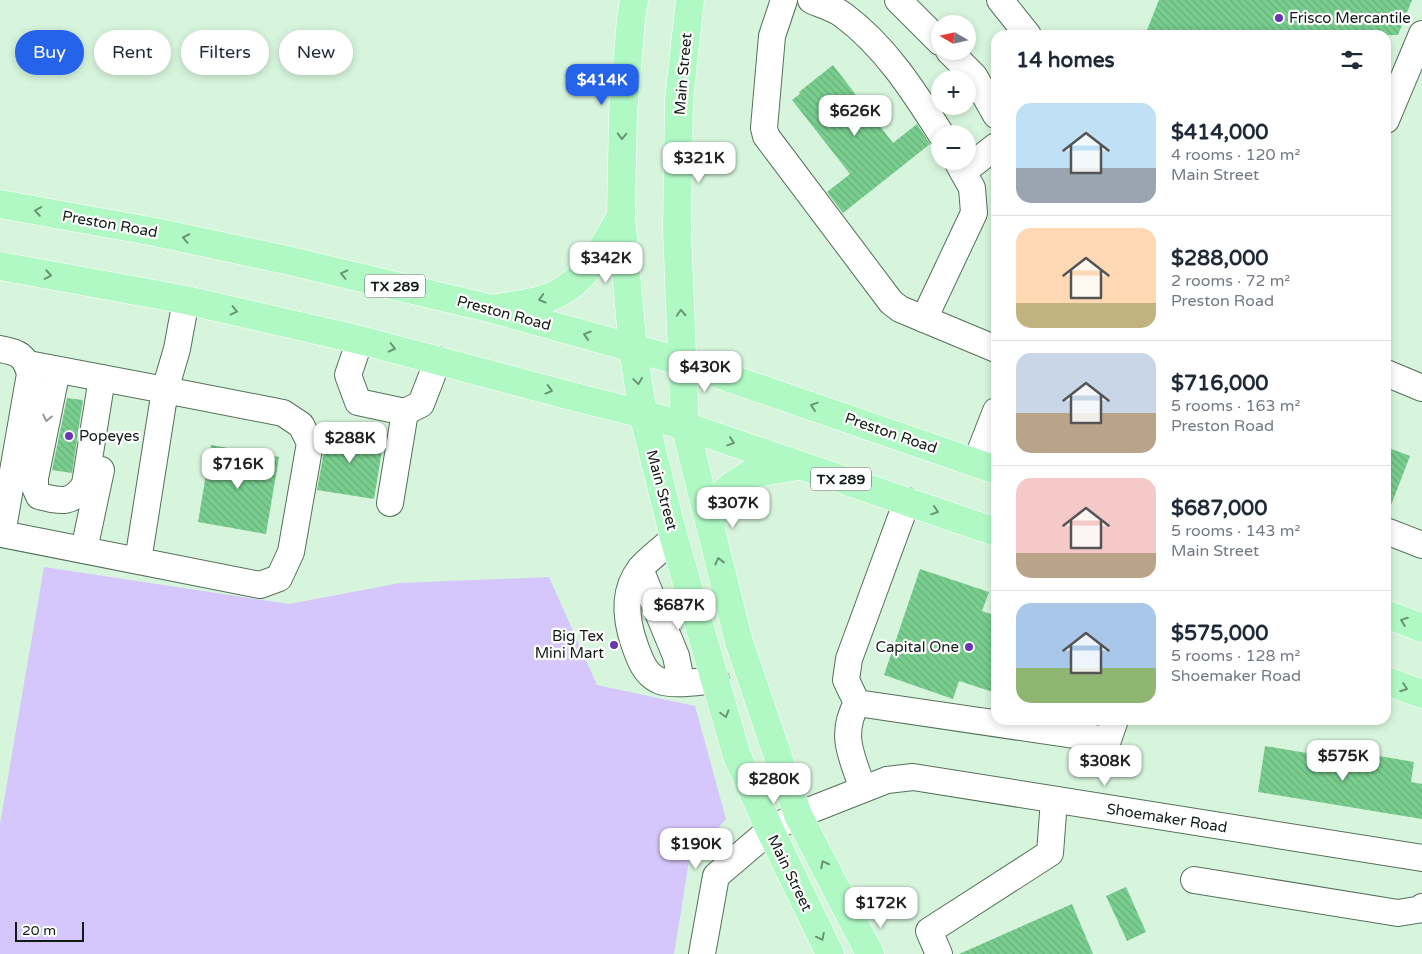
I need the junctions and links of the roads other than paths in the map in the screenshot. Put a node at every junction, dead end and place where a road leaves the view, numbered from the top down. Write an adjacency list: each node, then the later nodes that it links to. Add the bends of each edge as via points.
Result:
1 (634, 0): 18 (main road, Main Street, one-way to 18, via 623,114)
2 (690, 0): 28 (main road, Main Street, one-way to 2, via 677,230 679,99)
3 (784, 0): 22 (street, via 772,36 766,136 891,302)
4 (811, 0): 13 (street, via 841,14 874,42 905,79)
5 (898, 0): 8 (street)
6 (1000, 0): 7 (street)
7 (1024, 30)
8 (931, 33)
9 (1422, 34): 12 (street)
10 (958, 60): 11 (street, via 974,76)
11 (991, 106)
12 (1391, 108)
13 (935, 125)
14 (991, 149): 15 (street)
15 (976, 157)
16 (962, 170): 22 (street, via 972,188 974,213)
17 (0, 204): 21 (main road, Preston Road / TX 289, one-way to 17, via 165,234)
18 (621, 216): 21 (main road, one-way to 21, via 595,261 571,286 544,299); 26 (main road, Main Street)
19 (0, 266): 20 (main road, TX 289, one-way to 20)
20 (186, 300): 23 (main road, TX 289, one-way to 23); 34 (street)
21 (493, 309): 26 (main road, Preston Road / TX 289, one-way to 21)
22 (924, 319): 24 (street)
23 (360, 340): 27 (main road, TX 289, one-way to 27); 35 (street, via 348,375 358,402)
24 (991, 343)
25 (0, 348): 29 (street, via 20,354)
26 (633, 349): 28 (main road, Preston Road / TX 289); 36 (main road, Main Street, one-way to 36)
27 (438, 360): 35 (street, via 421,404); 36 (main road, TX 289, one-way to 36)
28 (683, 362): 37 (main road, Main Street); 40 (main road, Preston Road / TX 289, one-way to 28)
29 (28, 364): 30 (street); 46 (street, via 28,389)
30 (57, 370): 32 (street); 32 (street, one-way to 32, via 35,478 39,496 67,501 79,494 85,484)
31 (1391, 375): 33 (street)
32 (110, 380): 34 (street); 49 (street)
33 (1422, 388)
34 (165, 390): 50 (street); 50 (street, via 283,413 301,425 310,442 290,552 280,578 260,585)
35 (405, 412): 42 (street)
36 (643, 414): 37 (main road, TX 289); 47 (main road, Main Street)
37 (685, 426): 39 (main road, TX 289, one-way to 39); 43 (main road, Main Street)
38 (991, 438): 40 (street)
39 (803, 466): 41 (main road, TX 289); 43 (main road, via 750,474 730,487 718,499)
40 (986, 466)
41 (907, 501): 44 (main road, TX 289, one-way to 44); 58 (street, via 849,659 846,680)
42 (390, 503)
43 (711, 528): 64 (main road, Main Street, one-way to 43, via 739,642)
44 (991, 530)
45 (1391, 533): 48 (street)
46 (1, 534): 49 (street)
47 (674, 538): 51 (street); 54 (main road, Main Street)
48 (1422, 545)
49 (84, 550): 50 (street)
50 (138, 561)
51 (640, 570): 55 (street, via 676,656); 55 (street, via 627,601 627,612 641,663 650,675 660,681)
52 (1391, 616): 53 (main road, one-way to 52)
53 (1422, 628)
54 (716, 680): 55 (street); 65 (main road, Main Street, one-way to 65, via 737,756)
55 (679, 683)
56 (1391, 683): 57 (main road, one-way to 57)
57 (1422, 694)
58 (857, 703): 59 (street); 62 (street, via 850,715 847,731 848,745)
59 (991, 723)
60 (1006, 725): 61 (street, via 1108,740)
61 (1113, 725)
62 (863, 789): 63 (street, Shoemaker Road, via 887,780 913,778); 64 (street, Shoemaker Road)
63 (1054, 800): 66 (street, Shoemaker Road); 72 (street, via 1050,854 929,931)
64 (798, 815): 65 (street, Shoemaker Road); 71 (main road, Main Street, one-way to 64)
65 (770, 830): 69 (street, Shoemaker Road, via 716,876); 70 (main road, Main Street, one-way to 70)
66 (1422, 858)
67 (1194, 880): 68 (street, via 1398,913)
68 (1422, 907)
69 (702, 954)
70 (830, 954)
71 (870, 954)
72 (939, 954)

